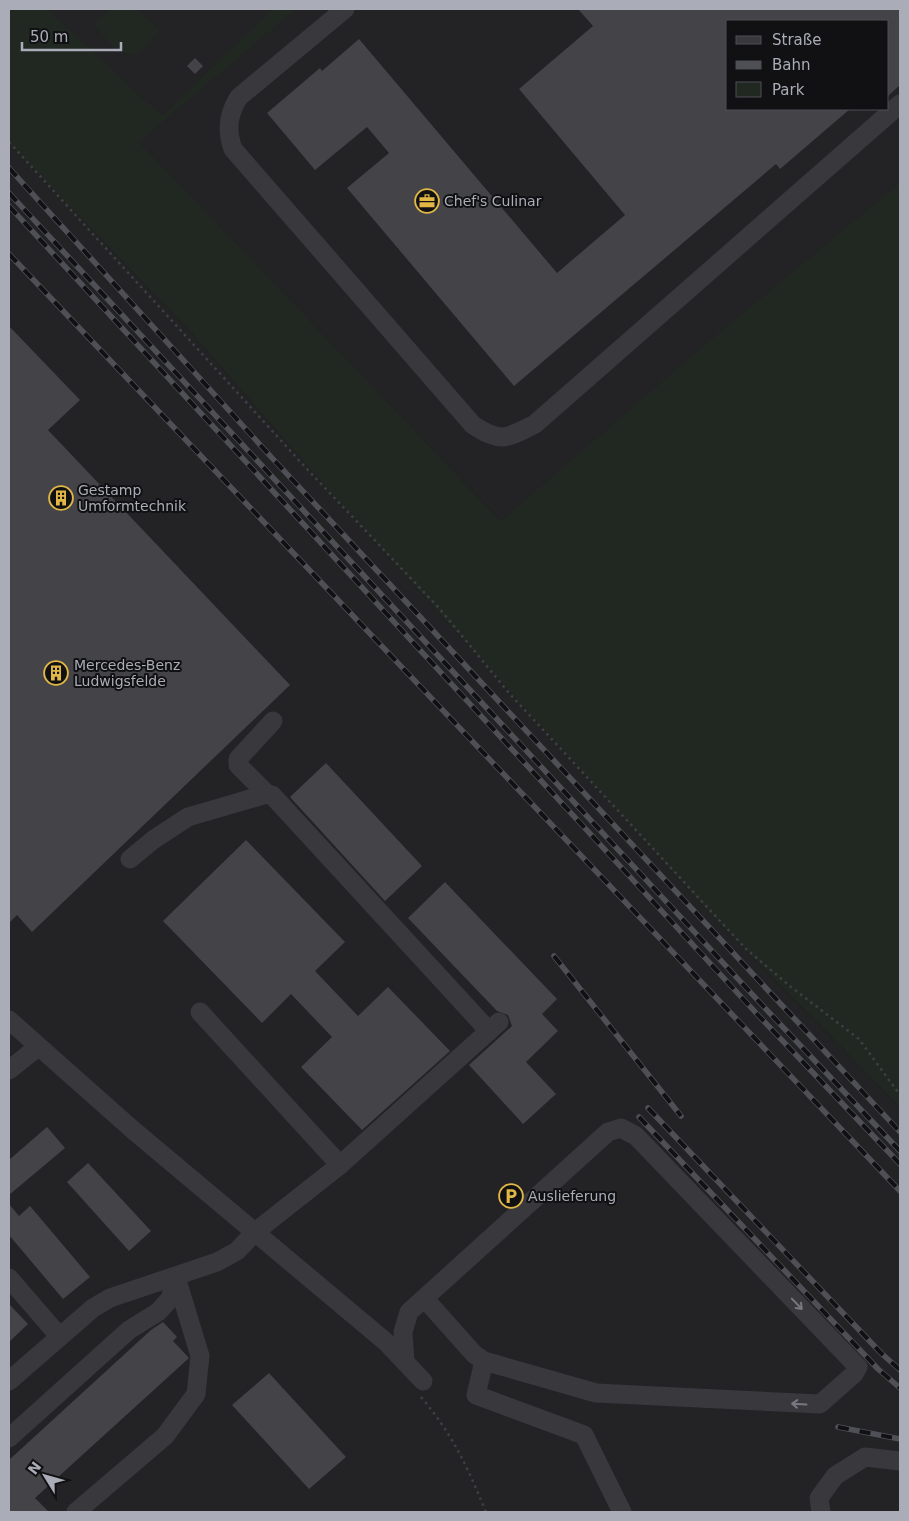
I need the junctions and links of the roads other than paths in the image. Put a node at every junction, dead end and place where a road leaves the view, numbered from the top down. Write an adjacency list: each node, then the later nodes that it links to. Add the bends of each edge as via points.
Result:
1 (345, 9): 2 (lane, via 240,97 232,108 228,136 233,150 472,425 492,437 512,436 535,424)
2 (900, 104)
3 (273, 721): 4 (lane, via 238,759 238,764)
4 (267, 794): 5 (lane, via 188,818); 10 (lane, via 276,798 494,1026)
5 (130, 859)
6 (200, 1012): 10 (lane)
7 (9, 1020): 8 (lane)
8 (38, 1047): 9 (lane); 11 (lane)
9 (9, 1070)
10 (340, 1165): 11 (lane)
11 (255, 1232): 12 (lane, via 236,1251 217,1262); 17 (lane, via 386,1342)
12 (176, 1277): 15 (lane, via 110,1298); 20 (lane, via 170,1299 158,1312 129,1330); 22 (lane, via 200,1356 196,1394 165,1436)
13 (9, 1278): 15 (lane)
14 (425, 1299): 16 (lane); 16 (lane, one-way to 16, via 608,1132 621,1128 636,1136 858,1368 820,1404 596,1392); 17 (lane, via 409,1312 403,1332)
15 (60, 1336): 18 (lane)
16 (484, 1361): 23 (lane, via 476,1395 584,1434)
17 (405, 1362): 19 (lane)
18 (9, 1380)
19 (420, 1386)
20 (9, 1438)
21 (900, 1461): 24 (lane, via 866,1457 835,1476 819,1498)
22 (76, 1512)
23 (622, 1512)
24 (821, 1512)

